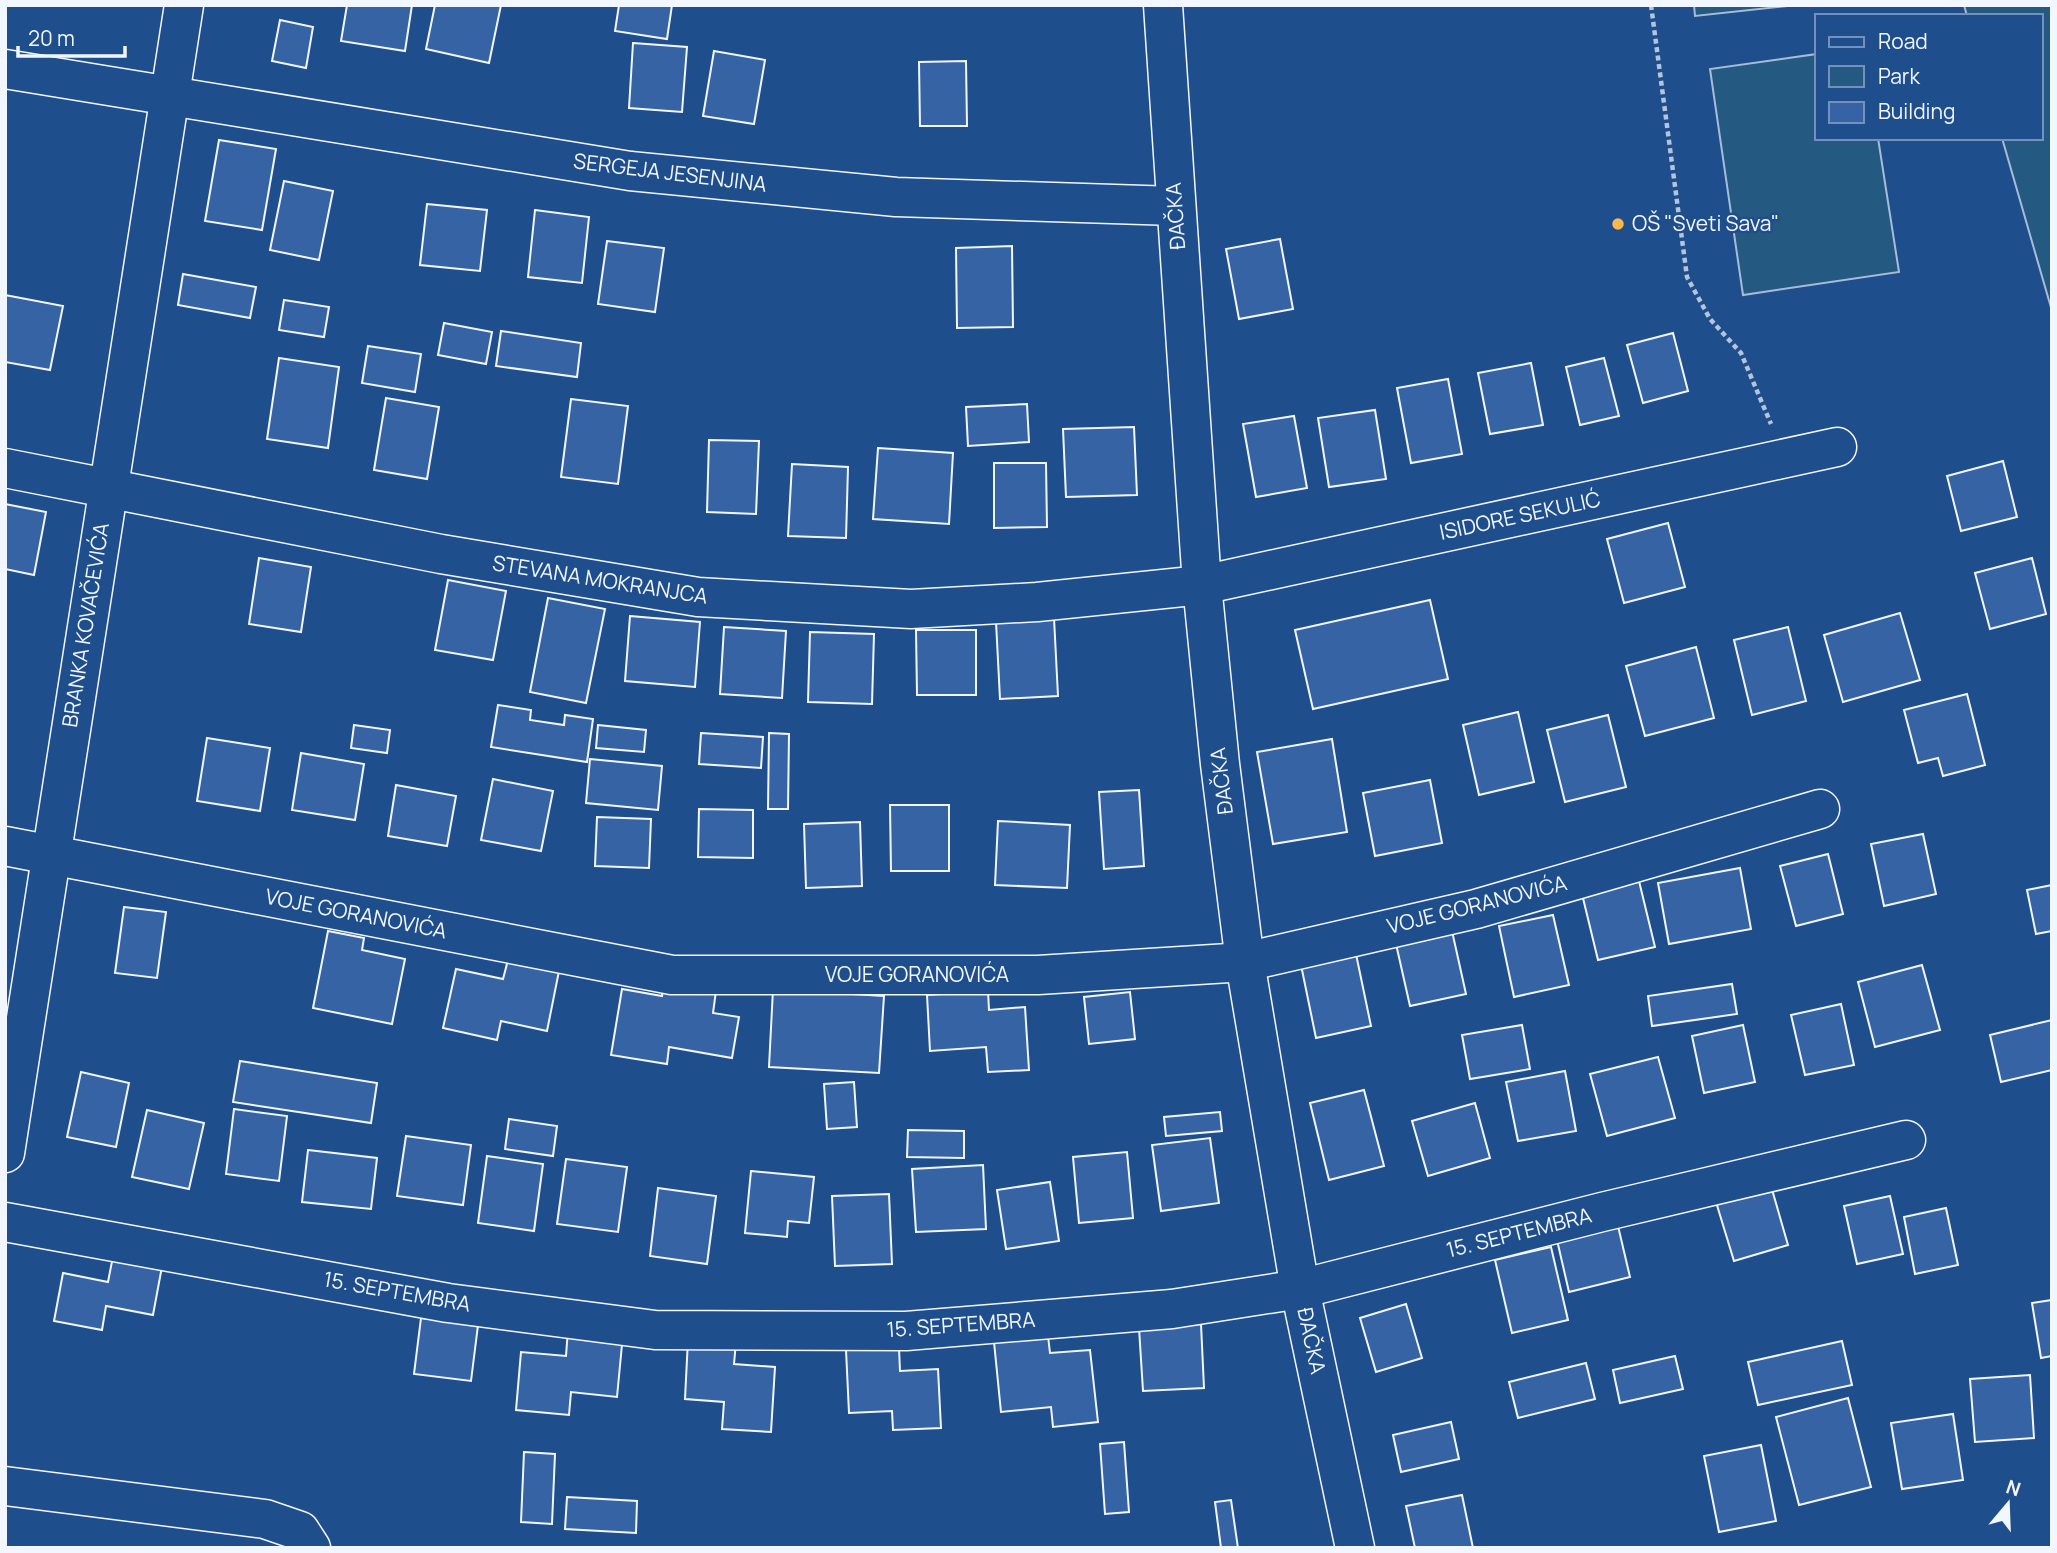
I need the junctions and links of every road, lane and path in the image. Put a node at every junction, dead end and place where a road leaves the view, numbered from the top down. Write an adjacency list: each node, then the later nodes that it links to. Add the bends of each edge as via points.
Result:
1 (184, 5): 5 (street, BRANKA KOVAČEVIĆA)
2 (1163, 5): 6 (street, ĐAČKA)
3 (1651, 5): 8 (path, via 1687,277 1710,319 1741,353)
4 (5, 69): 5 (street)
5 (169, 97): 6 (street, SERGEJA JESENJINA, via 630,171 896,197); 10 (street, BRANKA KOVAČEVIĆA)
6 (1175, 206): 11 (street, ĐAČKA)
7 (1837, 447): 8 (street, ISIDORE SEKULIĆ)
8 (1784, 457): 11 (street, ISIDORE SEKULIĆ)
9 (5, 468): 10 (street, STEVANA MOKRANJCA)
10 (107, 487): 11 (street, STEVANA MOKRANJCA, via 441,554 698,597 911,609 1037,603); 14 (street, BRANKA KOVAČEVIĆA)
11 (1202, 585): 15 (street, ĐAČKA)
12 (1821, 810): 15 (street, VOJE GORANOVIĆA, via 1476,909)
13 (5, 846): 14 (street, VOJE GORANOVIĆA)
14 (51, 856): 15 (street, VOJE GORANOVIĆA, via 672,975 1038,975); 17 (street, BRANKA KOVAČEVIĆA)
15 (1245, 962): 19 (street, ĐAČKA)
16 (1906, 1140): 19 (street, 15. SEPTEMBRA)
17 (5, 1153)
18 (5, 1222): 19 (street, 15. SEPTEMBRA, via 448,1303 655,1330 906,1331 1172,1309)
19 (1300, 1289): 22 (street, ĐAČKA)
20 (5, 1486): 21 (street, via 265,1519 300,1531)
21 (312, 1548)
22 (1356, 1548)

